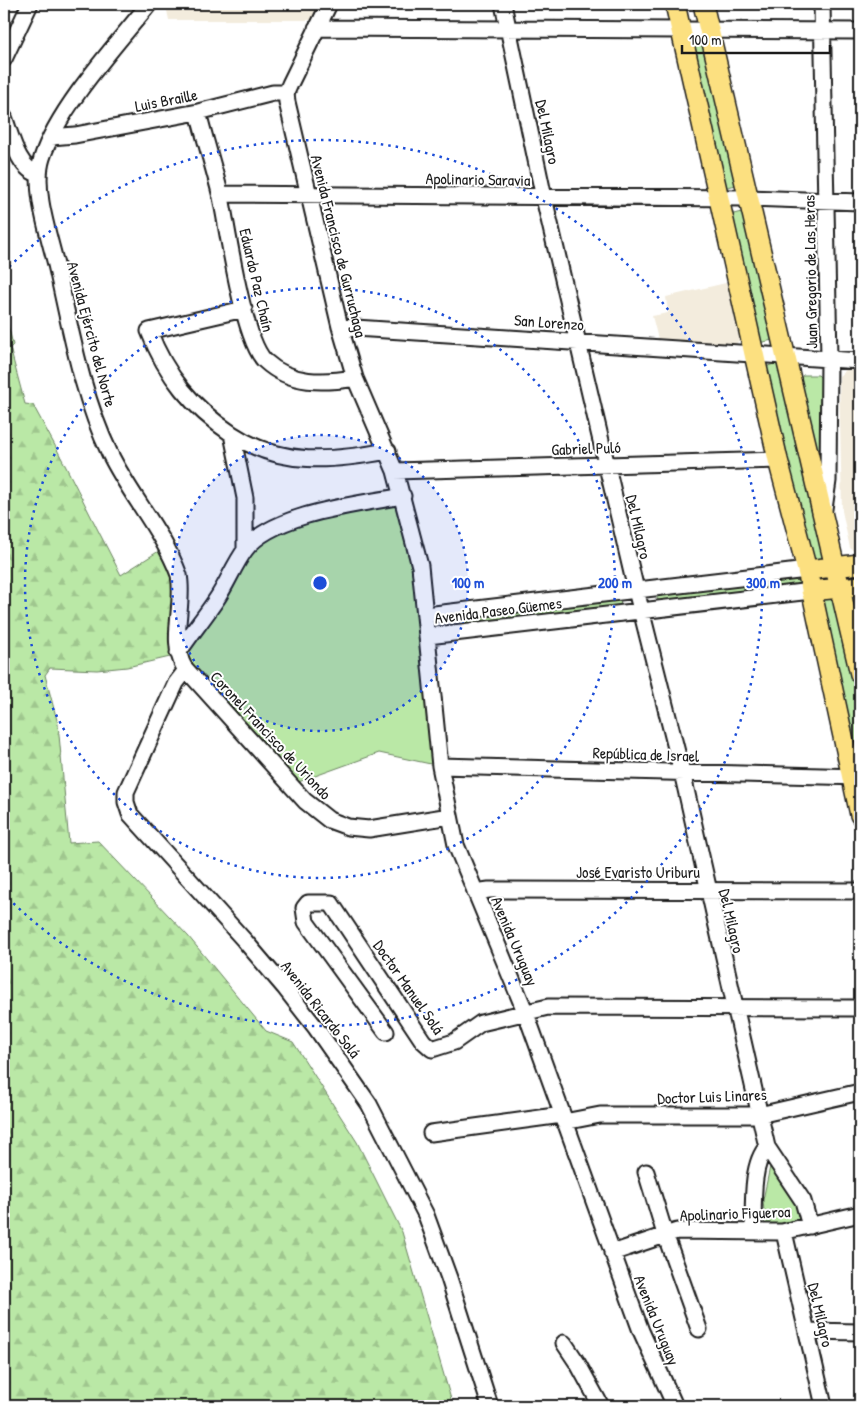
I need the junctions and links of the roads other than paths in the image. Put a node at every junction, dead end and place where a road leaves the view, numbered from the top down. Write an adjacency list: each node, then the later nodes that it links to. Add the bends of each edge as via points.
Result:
1 (30, 4): 14 (street)
2 (149, 4): 18 (street, Avenida Ejército del Norte, via 62,116)
3 (329, 4): 8 (street)
4 (503, 4): 9 (street, Del Milagro)
5 (675, 4): 10 (main road)
6 (703, 4): 11 (main road)
7 (822, 4): 12 (street, Juan Gregorio de Las Heras)
8 (316, 28): 9 (street); 15 (street)
9 (509, 30): 10 (street); 22 (street, Del Milagro)
10 (680, 30): 11 (street); 24 (main road)
11 (709, 31): 12 (street); 23 (main road)
12 (823, 31): 13 (street); 25 (street, Juan Gregorio de Las Heras)
13 (860, 31)
14 (4, 58)
15 (286, 92): 16 (street, Luis Braille); 21 (street, Avenida Francisco de Gurruchaga)
16 (198, 112): 18 (street, Luis Braille); 20 (street, Eduardo Paz Chaín)
17 (4, 118): 19 (street, via 28,170)
18 (51, 137): 19 (street, Avenida Ejército del Norte)
19 (39, 174): 53 (street, Avenida Ejército del Norte, via 43,207 72,340 98,425 113,460 179,575)
20 (220, 194): 21 (street, Apolinario Saravia); 27 (street, Eduardo Paz Chaín)
21 (308, 194): 22 (street, Apolinario Saravia); 28 (street, Avenida Francisco de Gurruchaga)
22 (544, 198): 24 (street, Apolinario Saravia); 29 (street, Del Milagro)
23 (747, 198): 24 (street, Apolinario Saravia); 25 (street, Apolinario Saravia); 31 (main road)
24 (721, 200): 30 (main road)
25 (825, 201): 26 (street, Apolinario Saravia); 32 (street, Juan Gregorio de Las Heras)
26 (860, 202)
27 (244, 309): 34 (street, Eduardo Paz Chaín, via 255,347 265,361 284,374 308,382); 35 (street, via 149,331 160,358 191,402)
28 (340, 327): 29 (street, San Lorenzo); 34 (street, Avenida Francisco de Gurruchaga)
29 (579, 342): 30 (street, San Lorenzo); 38 (street, Del Milagro)
30 (756, 355): 31 (street, San Lorenzo); 37 (main road)
31 (785, 356): 32 (street, San Lorenzo); 41 (main road)
32 (829, 358): 33 (street, San Lorenzo); 41 (street, Juan Gregorio de Las Heras, via 828,481)
33 (860, 361)
34 (356, 378): 36 (street, Avenida Francisco de Gurruchaga)
35 (232, 434): 36 (street, via 257,449 304,460 336,460); 42 (street, via 245,498)
36 (388, 451): 39 (street, Avenida Francisco de Gurruchaga)
37 (778, 460): 38 (street, Gabriel Puló); 45 (main road)
38 (607, 465): 39 (street, Gabriel Puló); 48 (street, Del Milagro)
39 (395, 471): 40 (street, Avenida Uruguay)
40 (403, 496): 42 (street, via 308,515 264,534); 51 (street, Avenida Uruguay, via 420,566)
41 (823, 512): 44 (main road)
42 (245, 549): 53 (street, via 216,600)
43 (860, 564): 44 (main road)
44 (836, 566): 45 (main road); 47 (main road)
45 (807, 570): 48 (street, Avenida Paseo Güemes); 49 (main road)
46 (860, 586): 47 (main road)
47 (841, 588): 49 (main road); 55 (main road)
48 (636, 590): 50 (street, Del Milagro); 51 (street, Avenida Paseo Güemes)
49 (811, 591): 50 (street, Avenida Paseo Güemes); 58 (main road)
50 (641, 610): 52 (street, Avenida Paseo Güemes); 57 (street, Del Milagro)
51 (426, 615): 52 (street, Avenida Uruguay)
52 (428, 636): 56 (street, Avenida Uruguay)
53 (178, 653): 54 (street, Avenida Ejército del Norte)
54 (186, 670): 60 (street, Coronel Francisco de Uriondo, via 305,801 329,820 348,827 369,829); 84 (street, Avenida Ricardo Solá, via 176,683 126,792 127,807 134,820 284,987 370,1104 426,1215)
55 (860, 674)
56 (440, 766): 57 (street, República de Israel); 60 (street, Avenida Uruguay)
57 (682, 772): 58 (street, República de Israel); 61 (street, Del Milagro)
58 (856, 777): 59 (main road)
59 (860, 815)
60 (450, 816): 62 (street, Avenida Uruguay, via 456,845)
61 (707, 890): 62 (street, José Evaristo Uriburu); 63 (street, José Evaristo Uriburu); 64 (street, Del Milagro)
62 (475, 892): 66 (street, Avenida Uruguay)
63 (860, 892)
64 (734, 1008): 65 (street, Doctor Manuel Solá); 66 (street, Doctor Manuel Solá, via 548,1007); 69 (street, Del Milagro)
65 (860, 1008)
66 (525, 1011): 67 (street, Doctor Manuel Solá, via 481,1023 454,1042 432,1049 423,1041 331,903 308,903 304,908 306,922); 70 (street, Avenida Uruguay)
67 (386, 1032)
68 (860, 1092): 69 (street, Doctor Luis Linares)
69 (759, 1114): 70 (street, Doctor Luis Linares); 72 (street, Del Milagro)
70 (563, 1118): 71 (street, Doctor Luis Linares); 79 (street, Avenida Uruguay)
71 (431, 1133)
72 (767, 1147): 75 (street, Del Milagro, via 803,1201); 76 (street, via 755,1175)
73 (646, 1172): 78 (street)
74 (860, 1214): 75 (street, Apolinario Figueroa)
75 (810, 1226): 77 (street, Apolinario Figueroa)
76 (753, 1232): 77 (street, Apolinario Figueroa); 78 (street, Apolinario Figueroa, via 677,1231)
77 (784, 1232): 81 (street, Del Milagro)
78 (664, 1234): 79 (street, Apolinario Figueroa); 80 (street)
79 (612, 1253): 86 (street, Avenida Uruguay, via 640,1331)
80 (698, 1328)
81 (807, 1331): 82 (street); 87 (street, Del Milagro)
82 (860, 1332)
83 (564, 1343): 85 (street)
84 (490, 1406)
85 (601, 1406)
86 (675, 1406)
87 (824, 1406)

